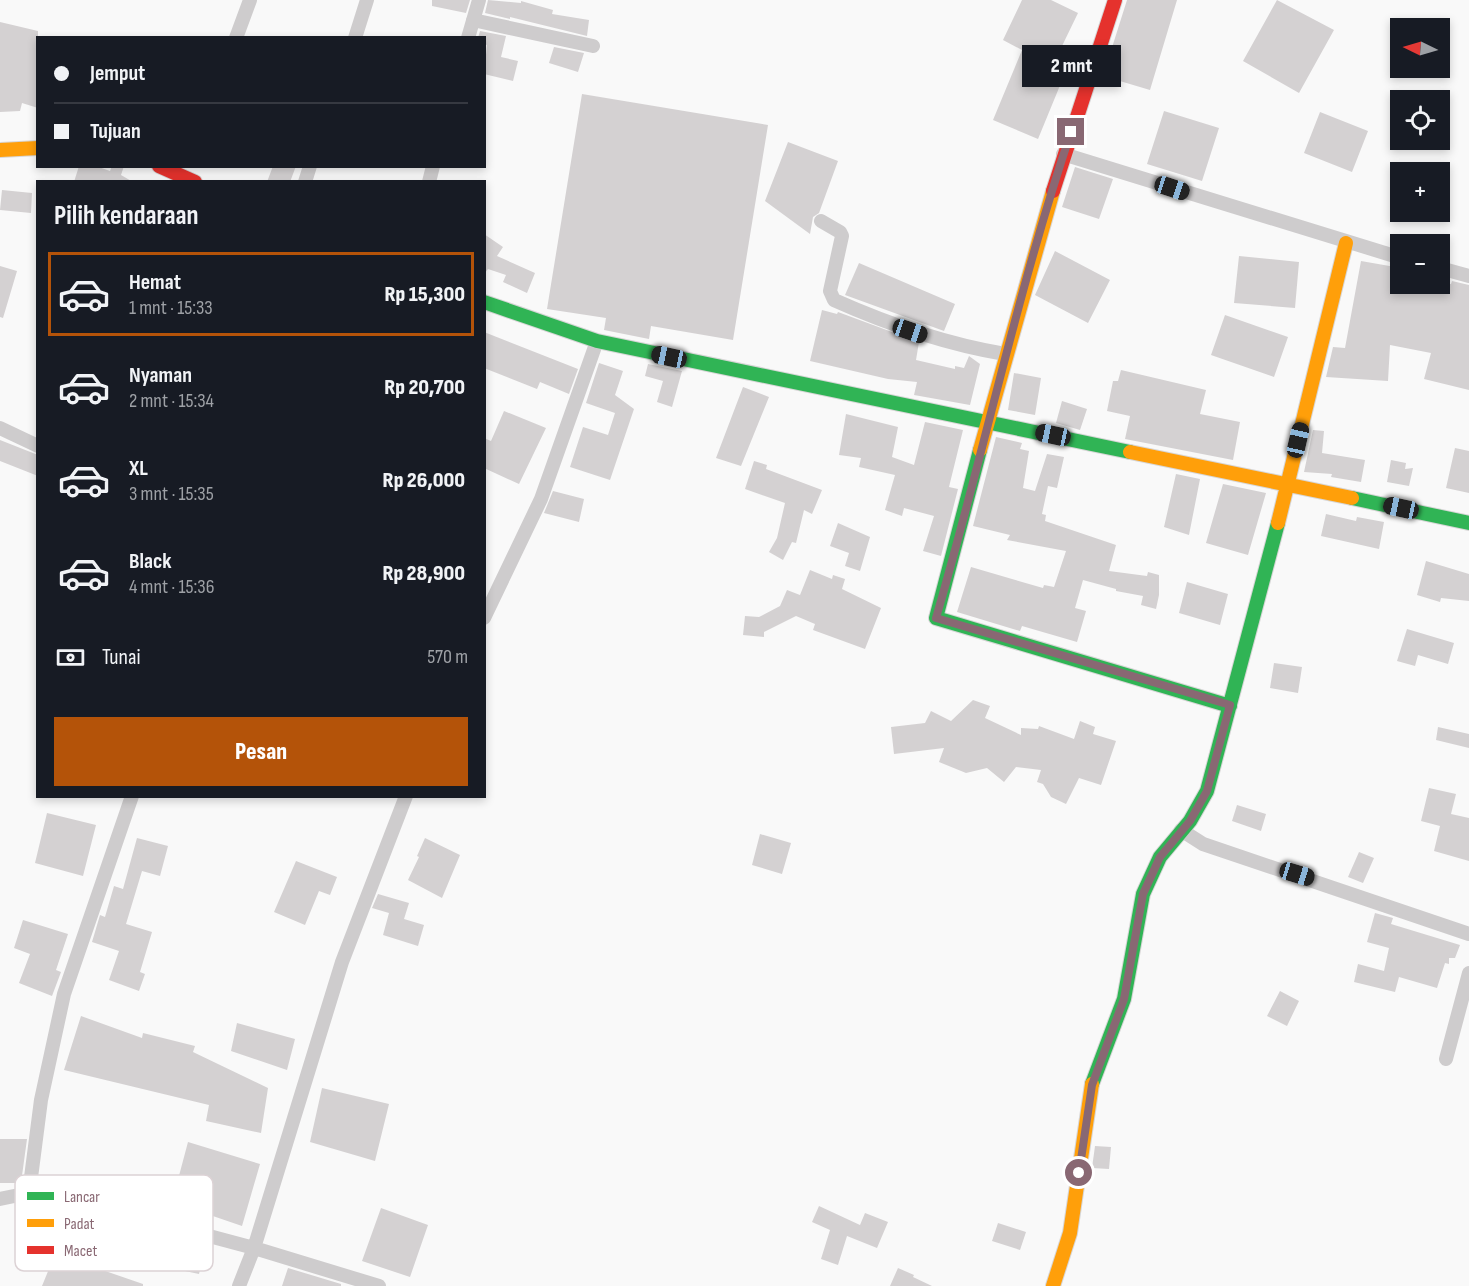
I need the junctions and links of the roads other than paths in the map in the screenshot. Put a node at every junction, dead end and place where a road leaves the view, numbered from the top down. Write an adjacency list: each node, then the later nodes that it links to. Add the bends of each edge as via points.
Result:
1 (250, 0): 6 (street)
2 (367, 0): 7 (street)
3 (478, 0): 5 (street)
4 (1115, 0): 12 (street)
5 (473, 20): 8 (street); 9 (street)
6 (237, 36)
7 (356, 36)
8 (469, 36)
9 (594, 46)
10 (36, 148): 11 (street)
11 (0, 150)
12 (1063, 154): 16 (street); 22 (street)
13 (166, 168): 14 (street)
14 (189, 175)
15 (821, 221): 22 (street, via 842,237 830,291 834,300 927,337)
16 (1346, 243): 17 (street); 26 (street)
17 (1390, 255)
18 (1450, 271): 19 (street)
19 (1469, 276)
20 (486, 303): 21 (street)
21 (597, 341): 23 (street); 28 (street, via 541,499)
22 (1005, 354): 23 (street)
23 (987, 421): 26 (street); 29 (street, via 964,522 936,618)
24 (0, 428): 25 (street)
25 (36, 445)
26 (1288, 484): 27 (street); 29 (street)
27 (1469, 523)
28 (486, 614)
29 (1230, 705): 32 (street, via 1207,791 1200,807)
30 (131, 798): 36 (street, via 64,993 41,1100)
31 (405, 798): 40 (street, via 339,972)
32 (1181, 830): 33 (street, via 1203,844); 43 (street, via 1160,857 1143,894 1124,999 1092,1085 1070,1233)
33 (1469, 934)
34 (1469, 973): 35 (street)
35 (1446, 1059)
36 (32, 1175)
37 (15, 1196): 38 (street)
38 (0, 1199)
39 (213, 1237): 40 (street)
40 (254, 1248): 41 (street); 42 (street)
41 (239, 1286)
42 (379, 1286)
43 (1053, 1286)

